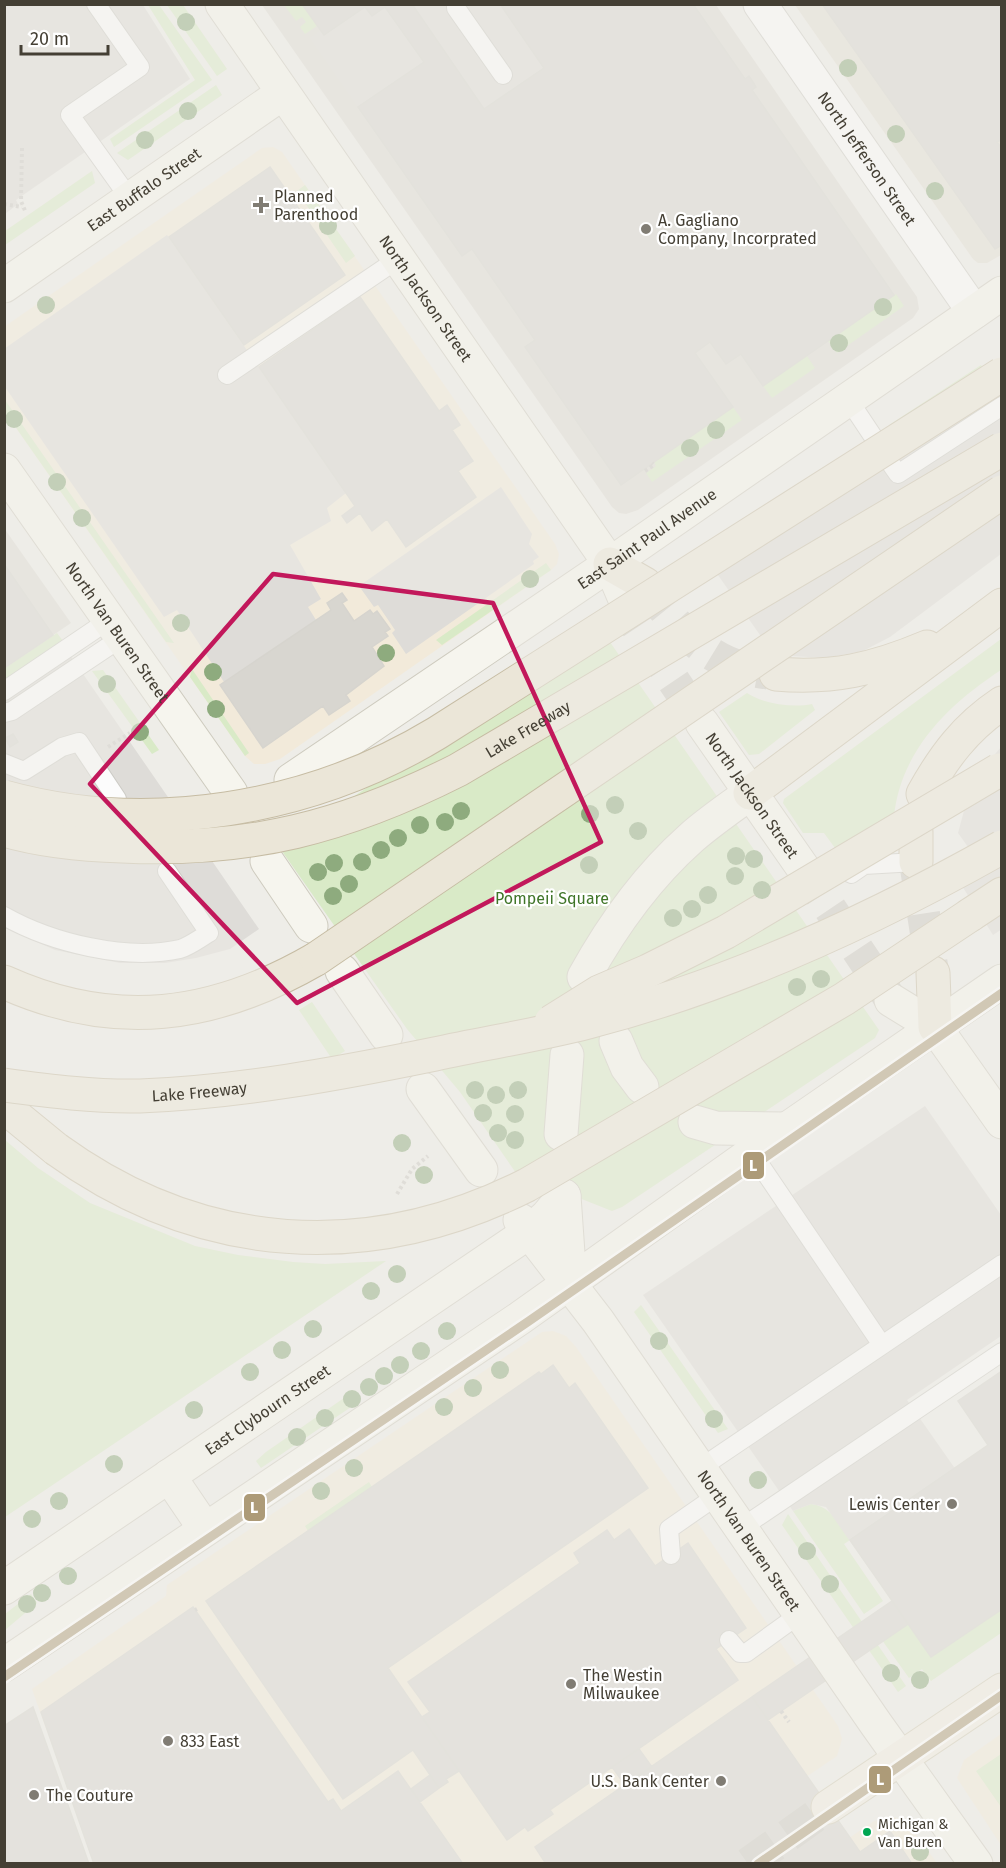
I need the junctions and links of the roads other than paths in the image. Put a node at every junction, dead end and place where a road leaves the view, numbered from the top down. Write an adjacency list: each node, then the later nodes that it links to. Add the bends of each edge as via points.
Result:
1 (96, 4): 7 (lane, via 140,66 70,115)
2 (222, 4): 6 (main road, North Jackson Street)
3 (456, 4): 5 (lane)
4 (760, 4): 11 (street, North Jefferson Street)
5 (503, 75)
6 (283, 93): 7 (main road, East Buffalo Street); 8 (main road, North Jackson Street)
7 (130, 199): 9 (main road, East Buffalo Street)
8 (398, 259): 13 (lane); 21 (main road, North Jackson Street)
9 (4, 286)
10 (1002, 293): 11 (main road, East Saint Paul Avenue)
11 (974, 312): 14 (main road, East Saint Paul Avenue)
12 (1002, 374): 37 (highway, bridge, via 437,734 354,775 252,805 160,815 69,811)
13 (227, 375)
14 (848, 399): 16 (lane); 21 (main road, East Saint Paul Avenue)
15 (1002, 406): 18 (lane, via 898,474)
16 (874, 438)
17 (1002, 449): 39 (highway, Lake Freeway, bridge, via 458,771 374,808 295,833 198,847 86,845)
18 (891, 464)
19 (4, 470): 25 (main road, North Van Buren Street)
20 (1002, 492): 52 (highway, bridge, via 301,968 251,992 206,1006 142,1012 62,1003)
21 (610, 564): 22 (highway); 33 (main road, East Saint Paul Avenue)
22 (635, 591)
23 (1002, 605): 24 (highway)
24 (969, 628): 26 (highway, via 923,649 858,670 817,676); 35 (highway)
25 (115, 629): 27 (lane); 29 (lane, via 12,711); 34 (main road, North Van Buren Street)
26 (776, 674)
27 (4, 691)
28 (1002, 703): 36 (highway, via 959,738)
29 (4, 713)
30 (702, 723): 35 (main road, North Jackson Street)
31 (4, 763): 38 (lane, via 24,771 62,747 79,742)
32 (1002, 768): 55 (highway, bridge, via 726,932 599,992)
33 (291, 780)
34 (231, 793)
35 (750, 793): 44 (main road, North Jackson Street); 50 (main road, via 691,838 654,876 607,936)
36 (923, 794)
37 (4, 797)
38 (117, 799)
39 (4, 830)
40 (916, 847): 44 (lane)
41 (1002, 847): 55 (highway, Lake Freeway, bridge, via 884,908 730,976 587,1022)
42 (267, 861): 47 (main road)
43 (166, 871): 46 (lane, via 209,933 182,949 131,951 89,946 48,935)
44 (811, 881)
45 (1002, 894): 61 (highway, bridge, via 844,999 527,1185 477,1209 408,1229 340,1239 272,1235 208,1223 162,1209 119,1190 56,1149)
46 (4, 916)
47 (311, 926)
48 (342, 971): 56 (main road)
49 (933, 973): 54 (highway)
50 (592, 974)
51 (1002, 981): 54 (main road)
52 (4, 982)
53 (891, 1000): 54 (main road)
54 (935, 1027): 63 (main road); 64 (main road)
55 (535, 1033): 61 (highway, Lake Freeway, bridge, via 340,1073 232,1090 138,1096 65,1093)
56 (386, 1035)
57 (616, 1041): 59 (main road, via 627,1067)
58 (567, 1055): 65 (main road)
59 (642, 1087)
60 (423, 1089): 67 (main road)
61 (8, 1099)
62 (695, 1122): 64 (main road, via 716,1128)
63 (1002, 1122)
64 (787, 1129): 66 (main road)
65 (561, 1134)
66 (752, 1153): 70 (main road); 71 (lane)
67 (481, 1170)
68 (524, 1226): 70 (main road, North Van Buren Street); 70 (main road, East Clybourn Street, via 548,1216 564,1196); 73 (main road, East Clybourn Street)
69 (1002, 1264): 71 (lane)
70 (570, 1282): 74 (main road, North Van Buren Street); 76 (main road)
71 (882, 1345): 74 (lane)
72 (1002, 1352): 75 (lane)
73 (169, 1476): 76 (main road); 78 (main road, East Clybourn Street)
74 (709, 1482): 75 (main road, North Van Buren Street); 77 (lane, via 669,1529)
75 (741, 1528): 79 (main road, North Van Buren Street)
76 (206, 1529): 81 (main road)
77 (671, 1555)
78 (4, 1588)
79 (800, 1614): 80 (lane, via 746,1653 740,1653); 83 (main road, North Van Buren Street)
80 (729, 1640)
81 (4, 1665)
82 (1002, 1690): 83 (main road)
83 (901, 1758): 84 (main road); 85 (main road, North Van Buren Street)
84 (828, 1807)
85 (976, 1863)

